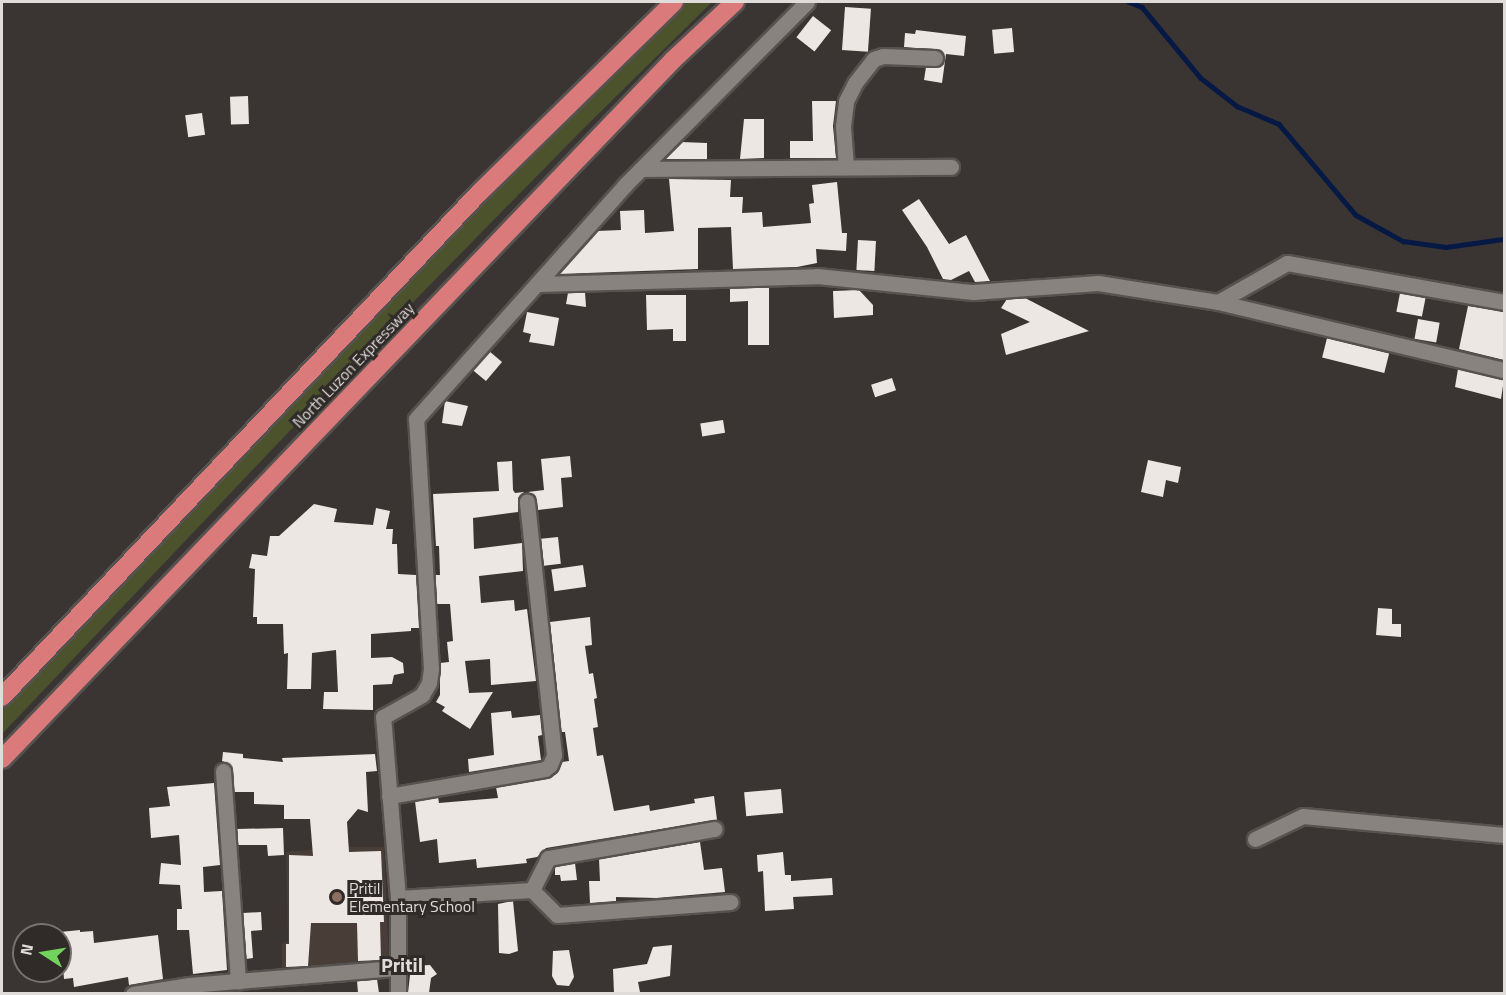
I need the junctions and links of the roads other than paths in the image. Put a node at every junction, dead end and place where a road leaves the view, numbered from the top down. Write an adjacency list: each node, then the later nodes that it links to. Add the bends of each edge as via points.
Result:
1 (674, 2): 13 (highway, North Luzon Expressway, via 479,193)
2 (735, 2): 14 (highway, North Luzon Expressway, via 673,60)
3 (807, 2): 7 (street)
4 (935, 58): 5 (street, via 874,59 846,101)
5 (846, 167): 6 (street); 7 (street)
6 (951, 167)
7 (641, 169): 8 (street)
8 (538, 284): 9 (street, via 817,276 973,292 1098,283); 16 (street, via 416,419 431,669 422,695 383,717)
9 (1218, 302): 10 (street, via 1287,262); 11 (street)
10 (1504, 302)
11 (1504, 370)
12 (527, 501): 16 (street, via 554,755 550,765)
13 (2, 697)
14 (2, 759)
15 (223, 771): 24 (street)
16 (390, 796): 21 (street)
17 (716, 829): 20 (street, via 548,858)
18 (1504, 835): 19 (street, via 1303,816)
19 (1255, 839)
20 (532, 891): 21 (street); 22 (street, via 557,915)
21 (398, 898): 23 (street)
22 (731, 902)
23 (398, 968): 24 (street); 27 (street)
24 (238, 981): 25 (street)
25 (190, 989): 26 (street)
26 (133, 993)
27 (399, 993)

